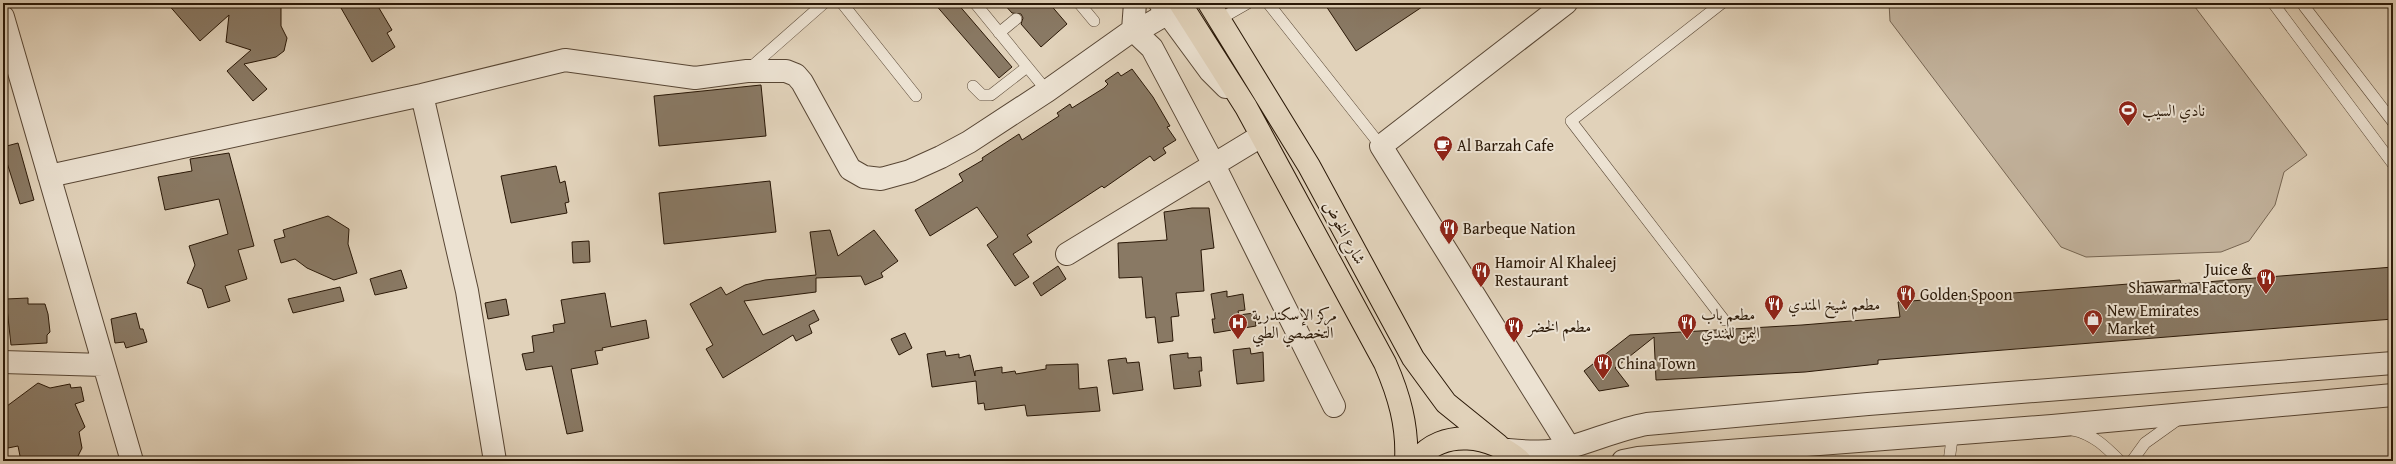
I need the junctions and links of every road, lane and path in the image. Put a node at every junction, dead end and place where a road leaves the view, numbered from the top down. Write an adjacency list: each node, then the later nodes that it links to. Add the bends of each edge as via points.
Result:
1 (824, 3): 20 (lane)
2 (842, 3): 24 (lane)
3 (975, 3): 18 (lane)
4 (1079, 3): 16 (lane)
5 (1135, 3): 17 (street)
6 (1248, 3): 13 (lane)
7 (1268, 3): 27 (lane)
8 (1566, 3): 27 (street)
9 (1722, 3): 32 (lane, via 1571,121)
10 (2272, 3): 29 (lane)
11 (1169, 6): 17 (street, via 1146,26); 26 (main road, شارع الخوض, via 1240,97)
12 (2304, 6): 25 (lane)
13 (1214, 11): 43 (main road, شارع الخوض, via 1309,166 1413,358 1446,403)
14 (3, 17): 30 (street)
15 (1016, 19): 18 (lane)
16 (1094, 21)
17 (1133, 30): 22 (street); 28 (street, via 1152,48)
18 (1000, 33): 19 (lane)
19 (1027, 66): 21 (lane, via 991,95 982,95); 22 (lane)
20 (747, 71): 22 (street, via 786,71 796,76 802,82 850,169 864,177 881,179 910,171 941,158); 23 (street, via 695,78 565,60)
21 (973, 86)
22 (1047, 91)
23 (422, 95): 30 (street); 46 (street, via 467,291)
24 (916, 96)
25 (2393, 122)
26 (1261, 136): 28 (street); 47 (main road, شارع الخوض, via 1385,363 1404,416)
27 (1381, 146): 41 (street)
28 (1213, 163): 31 (street); 37 (street)
29 (2393, 164)
30 (49, 176): 35 (street)
31 (1066, 254)
32 (1724, 320)
33 (3, 362): 35 (street)
34 (2393, 363): 41 (street, via 1647,424 1624,428)
35 (103, 365): 45 (street)
36 (2393, 395): 38 (street)
37 (1334, 406)
38 (2192, 412): 39 (street); 52 (lane, via 2145,443)
39 (2052, 426): 40 (street); 51 (lane, via 2082,432 2102,442)
40 (1954, 432): 42 (street); 50 (lane)
41 (1569, 447): 43 (street, via 1535,452)
42 (1735, 450): 44 (street); 49 (lane)
43 (1509, 452): 48 (main road, via 1478,438 1456,439 1436,445)
44 (1636, 460)
45 (132, 461)
46 (495, 461)
47 (1406, 461)
48 (1416, 461)
49 (1716, 461)
50 (1949, 461)
51 (2120, 461)
52 (2132, 461)

